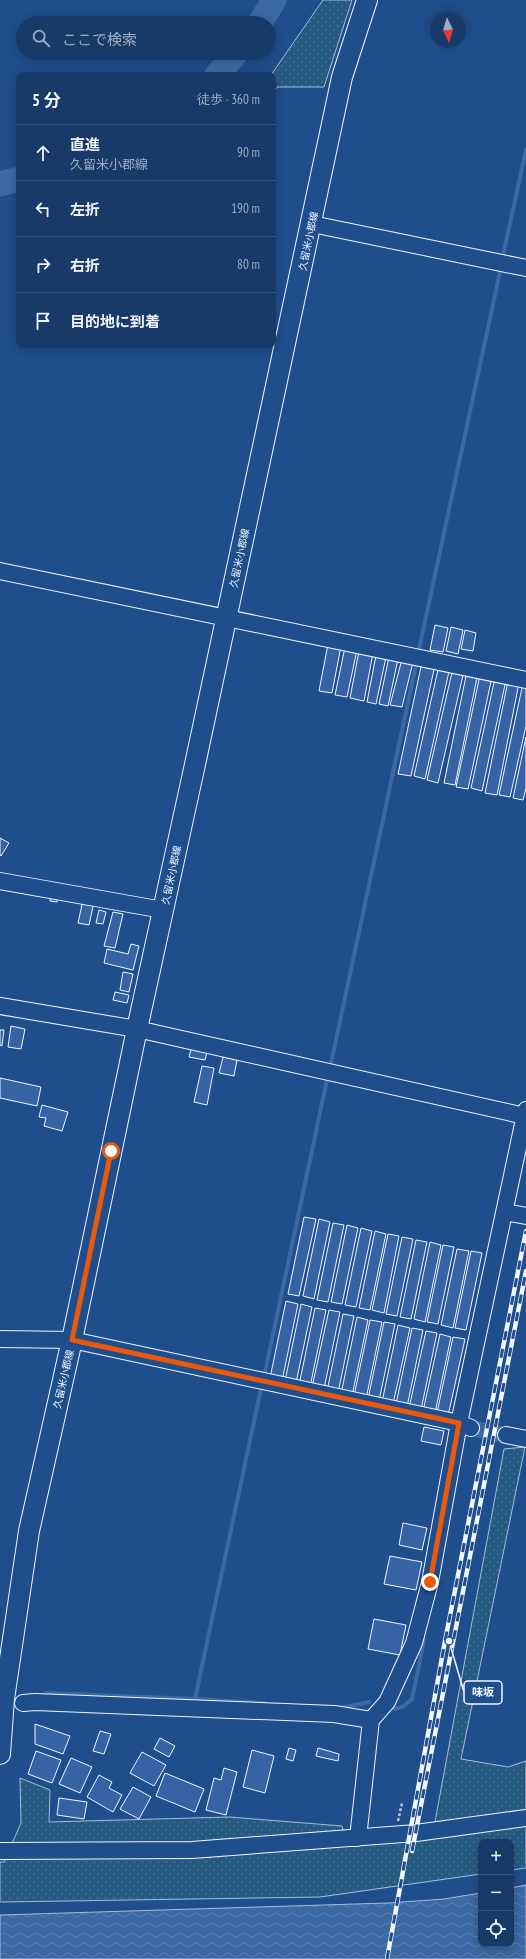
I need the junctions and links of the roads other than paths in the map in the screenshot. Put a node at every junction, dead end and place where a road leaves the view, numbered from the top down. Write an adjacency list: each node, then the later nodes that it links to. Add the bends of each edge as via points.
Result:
1 (367, 0): 2 (main road, 久留米小郡線, via 342,76)
2 (312, 224): 3 (street); 5 (main road, 久留米小郡線)
3 (526, 268)
4 (0, 571): 5 (street)
5 (227, 618): 6 (street); 8 (main road, 久留米小郡線)
6 (526, 680)
7 (0, 880): 8 (street)
8 (164, 910): 10 (main road, 久留米小郡線)
9 (0, 1006): 10 (street)
10 (137, 1029): 11 (street); 15 (main road, 久留米小郡線)
11 (525, 1113): 12 (street)
12 (505, 1212): 13 (street); 16 (street)
13 (526, 1216)
14 (0, 1339): 15 (street)
15 (72, 1340): 16 (street); 21 (main road, 久留米小郡線, via 29,1531 4,1699)
16 (465, 1426): 20 (street, via 414,1643 387,1702)
17 (506, 1435): 18 (street)
18 (526, 1439)
19 (23, 1703): 20 (street, via 334,1714)
20 (371, 1720): 23 (street)
21 (0, 1754)
22 (526, 1818): 23 (street)
23 (358, 1838): 24 (street, via 192,1850)
24 (0, 1851)

